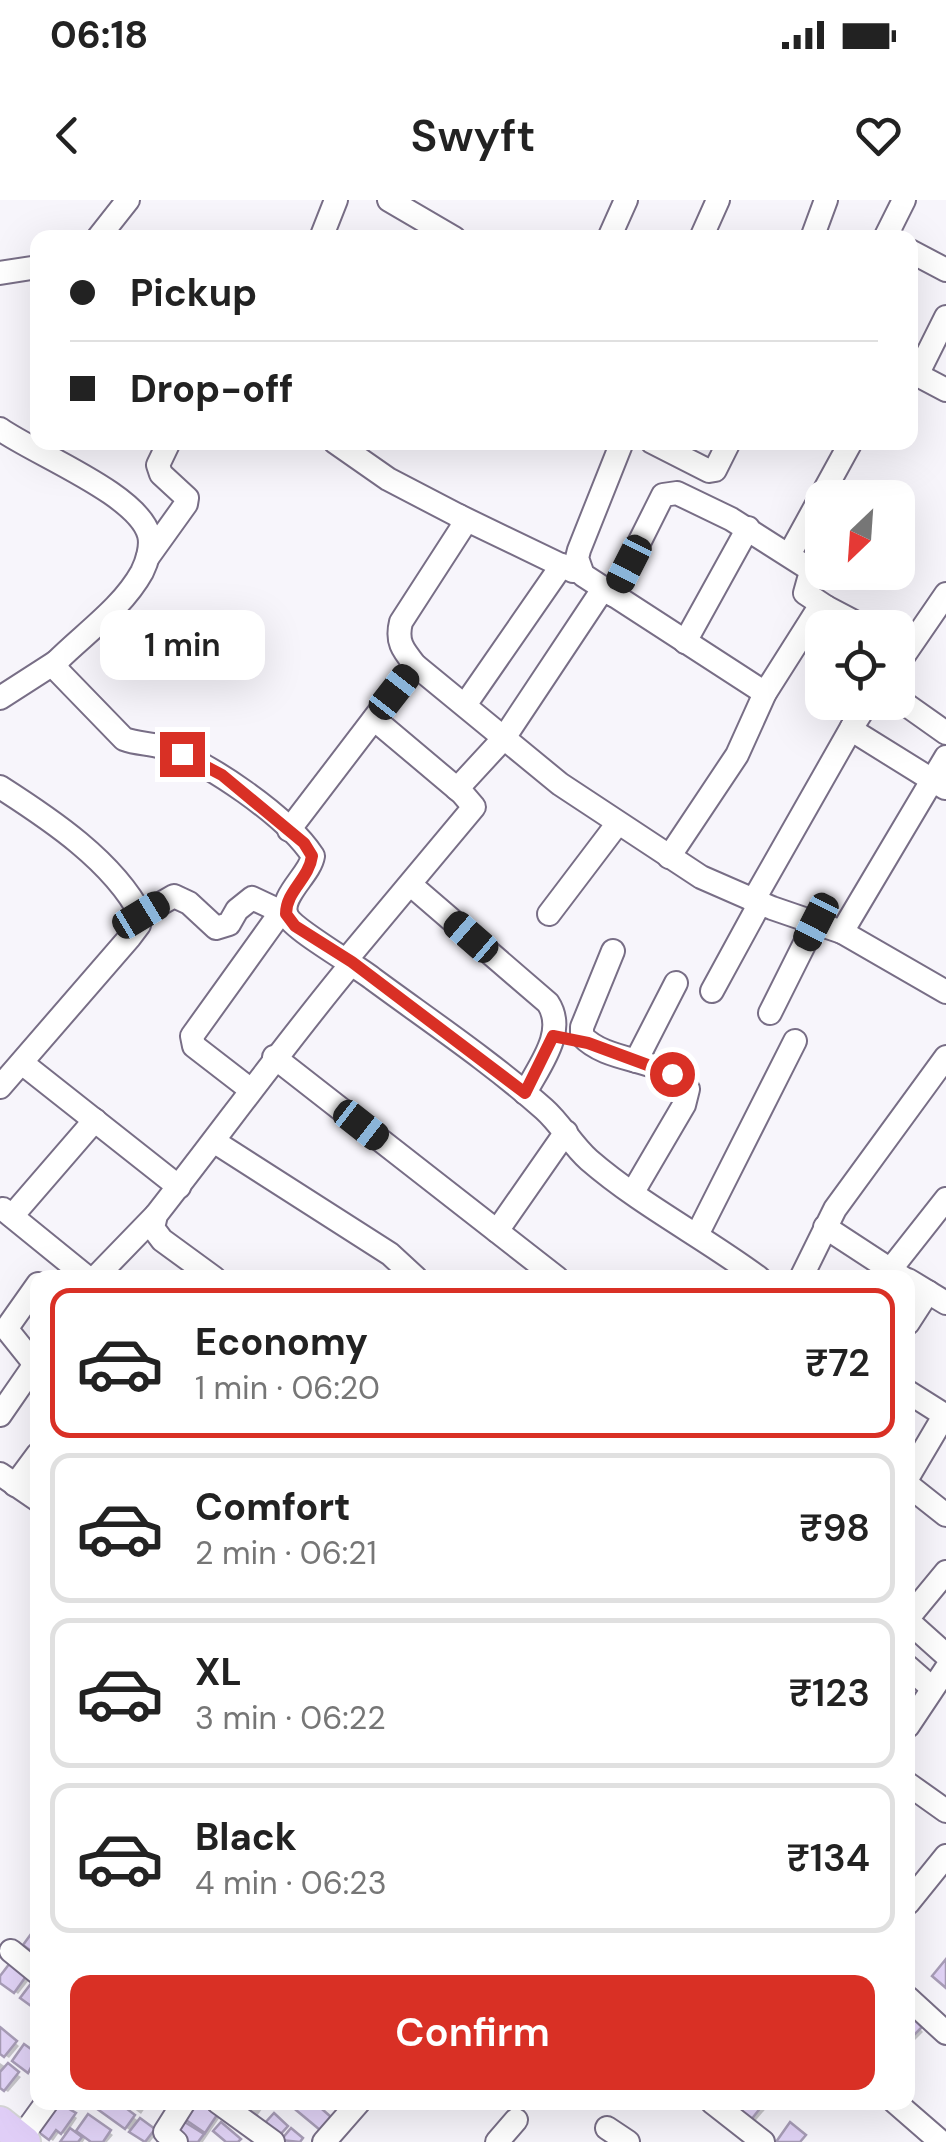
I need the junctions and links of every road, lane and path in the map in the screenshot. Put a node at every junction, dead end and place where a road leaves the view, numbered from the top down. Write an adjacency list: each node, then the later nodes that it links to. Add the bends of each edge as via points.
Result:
1 (128, 200): 8 (street)
2 (336, 200): 9 (street)
3 (626, 200): 11 (street)
4 (718, 200): 12 (street)
5 (826, 200): 13 (street)
6 (904, 200): 14 (street)
7 (400, 203): 10 (street)
8 (104, 230)
9 (324, 230)
10 (442, 230)
11 (613, 230)
12 (705, 230)
13 (815, 230)
14 (889, 230)
15 (918, 254): 16 (street)
16 (944, 264)
17 (30, 268): 18 (street)
18 (0, 273)
19 (946, 317): 20 (street)
20 (918, 366)
21 (918, 375): 22 (street)
22 (946, 390)
23 (0, 429): 24 (street)
24 (30, 446)
25 (36, 450): 35 (street, via 139,516 150,536)
26 (166, 450): 35 (street, via 158,465 187,498)
27 (619, 450): 36 (street)
28 (668, 450): 29 (street, via 709,471)
29 (726, 450)
30 (846, 450): 34 (street)
31 (367, 452): 32 (street)
32 (459, 516): 36 (street); 44 (street, via 458,536 401,622 401,648)
33 (748, 528): 34 (street); 37 (street, via 668,492); 42 (street)
34 (789, 556): 39 (street, via 810,571 806,596)
35 (148, 557): 43 (street, via 117,604)
36 (572, 570): 37 (street); 47 (street)
37 (608, 592): 42 (street); 53 (street)
38 (946, 594): 41 (street)
39 (826, 606): 40 (street); 45 (street, via 816,611)
40 (833, 610)
41 (915, 634)
42 (685, 642): 45 (street)
43 (56, 662): 46 (street); 59 (street, via 124,740 205,764)
44 (416, 665): 47 (street); 49 (street)
45 (765, 694): 60 (street, via 737,755)
46 (0, 698)
47 (466, 705): 53 (street)
48 (915, 711): 52 (street)
49 (374, 720): 57 (street); 59 (street)
50 (856, 720): 51 (street)
51 (852, 726): 55 (street); 62 (street)
52 (946, 732)
53 (504, 738): 57 (street); 58 (street)
54 (946, 757): 55 (street)
55 (940, 785): 67 (street)
56 (0, 787): 65 (street, via 77,841)
57 (457, 789): 61 (street, via 474,807 472,814)
58 (618, 823): 60 (street); 64 (street)
59 (289, 830): 63 (street, via 312,856)
60 (669, 857): 62 (street)
61 (411, 885): 69 (street); 74 (street, via 548,1003)
62 (756, 902): 66 (street); 71 (street)
63 (284, 913): 65 (street, via 252,898 216,928 174,896); 69 (street); 82 (street, via 192,1036 194,1046)
64 (549, 914)
65 (141, 915): 80 (street)
66 (816, 922): 67 (street); 73 (street)
67 (842, 932): 72 (street)
68 (614, 951): 76 (street, via 582,1027)
69 (349, 961): 77 (street); 83 (street)
70 (676, 983): 79 (street)
71 (712, 991)
72 (946, 992)
73 (770, 1013)
74 (553, 1036): 76 (street); 83 (street)
75 (794, 1041): 94 (street)
76 (588, 1043): 79 (street)
77 (274, 1057): 82 (street); 93 (street)
78 (946, 1057): 92 (street)
79 (636, 1061): 88 (street, via 672,1074 688,1088)
80 (22, 1063): 81 (street); 84 (street)
81 (0, 1087)
82 (251, 1090): 86 (street)
83 (525, 1093): 85 (street)
84 (95, 1120): 87 (street); 90 (street)
85 (566, 1132): 88 (street, via 586,1158); 93 (street)
86 (215, 1142): 87 (street); 100 (street)
87 (178, 1187): 91 (street)
88 (632, 1192): 94 (street)
89 (946, 1199): 105 (street)
90 (6, 1211): 95 (street)
91 (156, 1215): 98 (street); 99 (street, via 162,1240)
92 (826, 1227): 103 (street); 104 (street)
93 (497, 1231): 101 (street)
94 (696, 1235): 102 (street)
95 (61, 1253): 96 (street); 97 (street)
96 (48, 1270)
97 (82, 1270)
98 (100, 1270)
99 (203, 1270)
100 (407, 1270)
101 (546, 1270)
102 (748, 1270)
103 (805, 1270)
104 (893, 1270)
105 (915, 1284)
106 (30, 1295): 107 (street, via 9,1325)
107 (30, 1358)
108 (30, 1384): 110 (street)
109 (915, 1397): 111 (street)
110 (0, 1415)
111 (945, 1416): 113 (street)
112 (30, 1461): 114 (street)
113 (915, 1469)
114 (8, 1479): 116 (street)
115 (915, 1487): 117 (street)
116 (30, 1494)
117 (946, 1516)
118 (946, 1572): 119 (street)
119 (915, 1610)
120 (915, 1626): 121 (street)
121 (946, 1655)
122 (915, 1669): 123 (street)
123 (939, 1678): 124 (street)
124 (915, 1715)
125 (915, 1789): 126 (street)
126 (946, 1811)
127 (946, 1856): 128 (street)
128 (915, 1894)
129 (10, 1952): 130 (street)
130 (30, 1967)
131 (915, 2004): 132 (street)
132 (946, 2033)
133 (40, 2110): 141 (street)
134 (179, 2110): 142 (street, via 165,2132)
135 (229, 2110): 143 (street)
136 (352, 2110): 144 (street)
137 (722, 2110): 147 (street)
138 (904, 2110): 148 (street)
139 (516, 2120): 145 (street)
140 (607, 2128): 146 (street)
141 (15, 2134)
142 (176, 2142)
143 (273, 2142)
144 (324, 2142)
145 (497, 2142)
146 (628, 2142)
147 (762, 2142)
148 (941, 2142)

